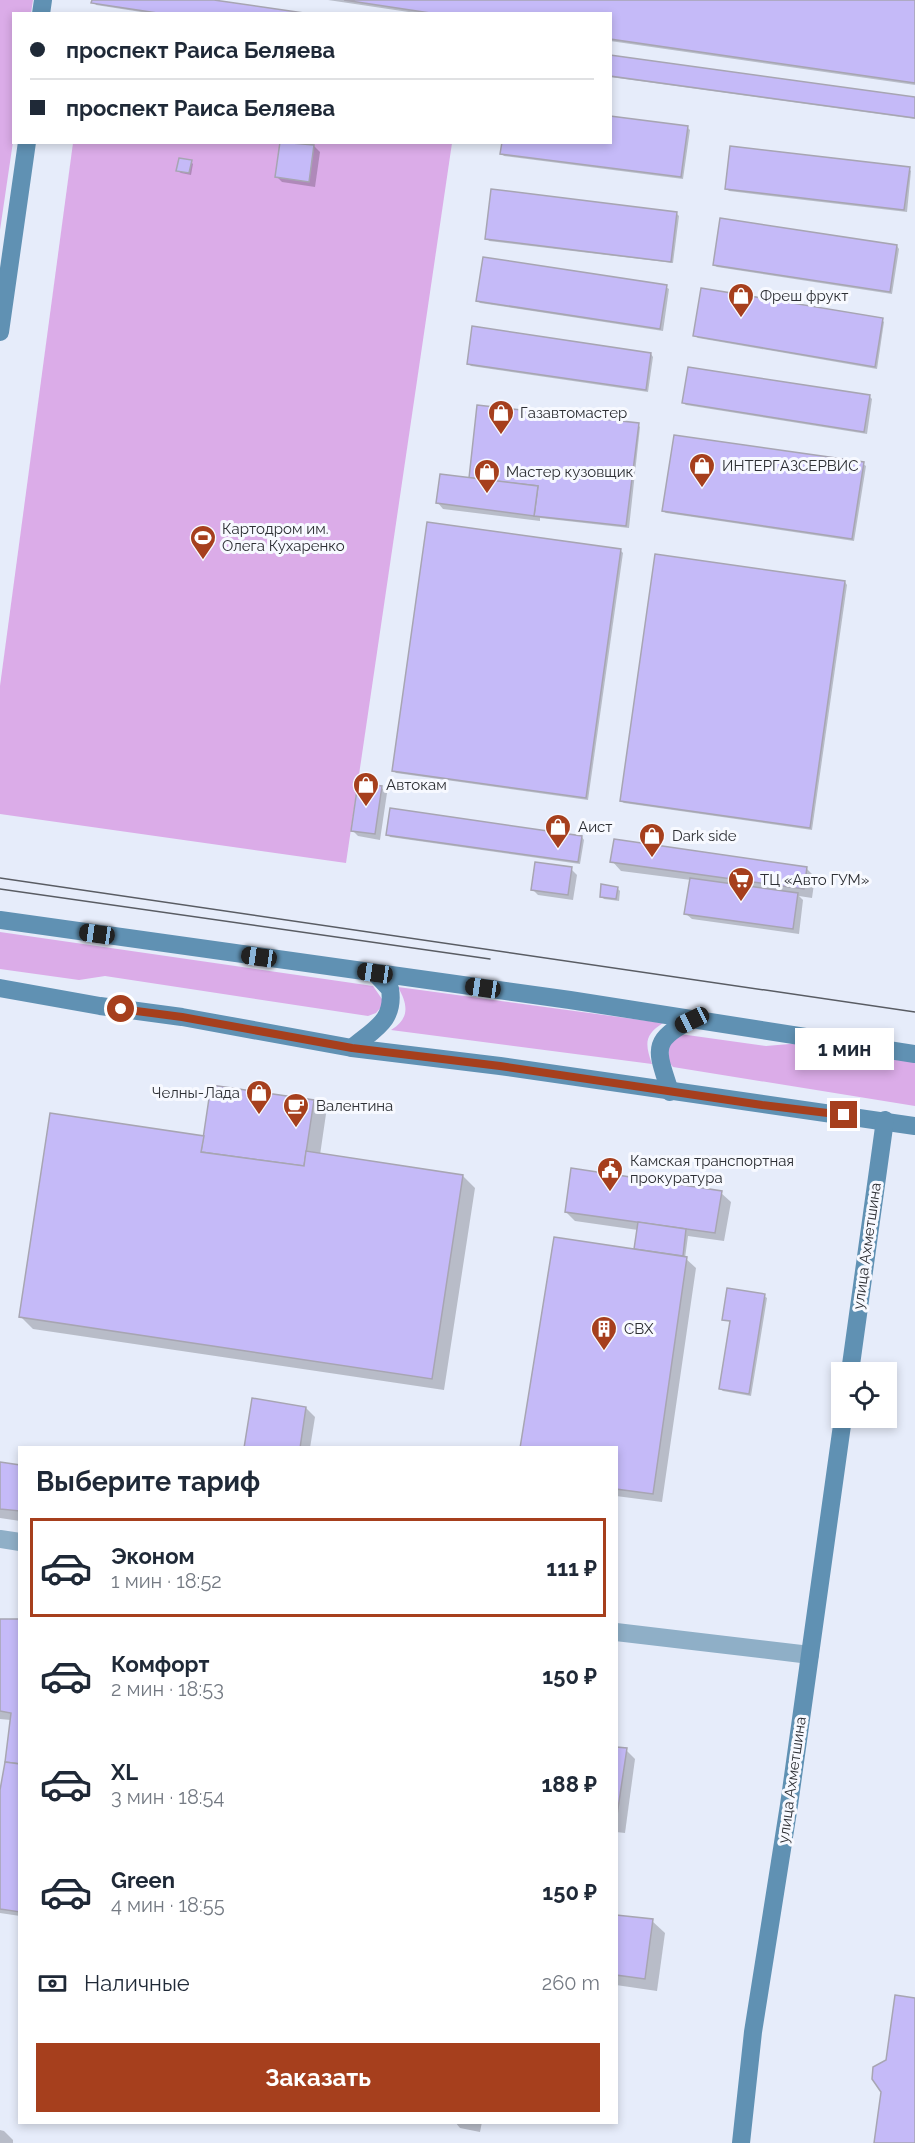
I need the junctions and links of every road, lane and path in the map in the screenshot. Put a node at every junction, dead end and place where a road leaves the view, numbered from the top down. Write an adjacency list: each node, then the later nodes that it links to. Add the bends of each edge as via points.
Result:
1 (27, 144): 2 (street)
2 (2, 312): 3 (street)
3 (0, 332)
4 (0, 920): 5 (street)
5 (375, 973): 7 (street); 8 (street, via 390,989 388,1017)
6 (0, 988): 8 (street)
7 (692, 1020): 9 (street); 10 (street, via 662,1039 658,1053)
8 (352, 1048): 10 (street)
9 (915, 1054)
10 (670, 1092): 11 (street)
11 (885, 1120): 12 (street); 13 (street, улица Ахметшина)
12 (915, 1126)
13 (850, 1362)
14 (842, 1428): 18 (street, улица Ахметшина)
15 (0, 1539): 16 (street)
16 (18, 1542)
17 (618, 1632): 18 (street)
18 (810, 1655): 19 (street, улица Ахметшина, via 753,2032)
19 (741, 2143)

